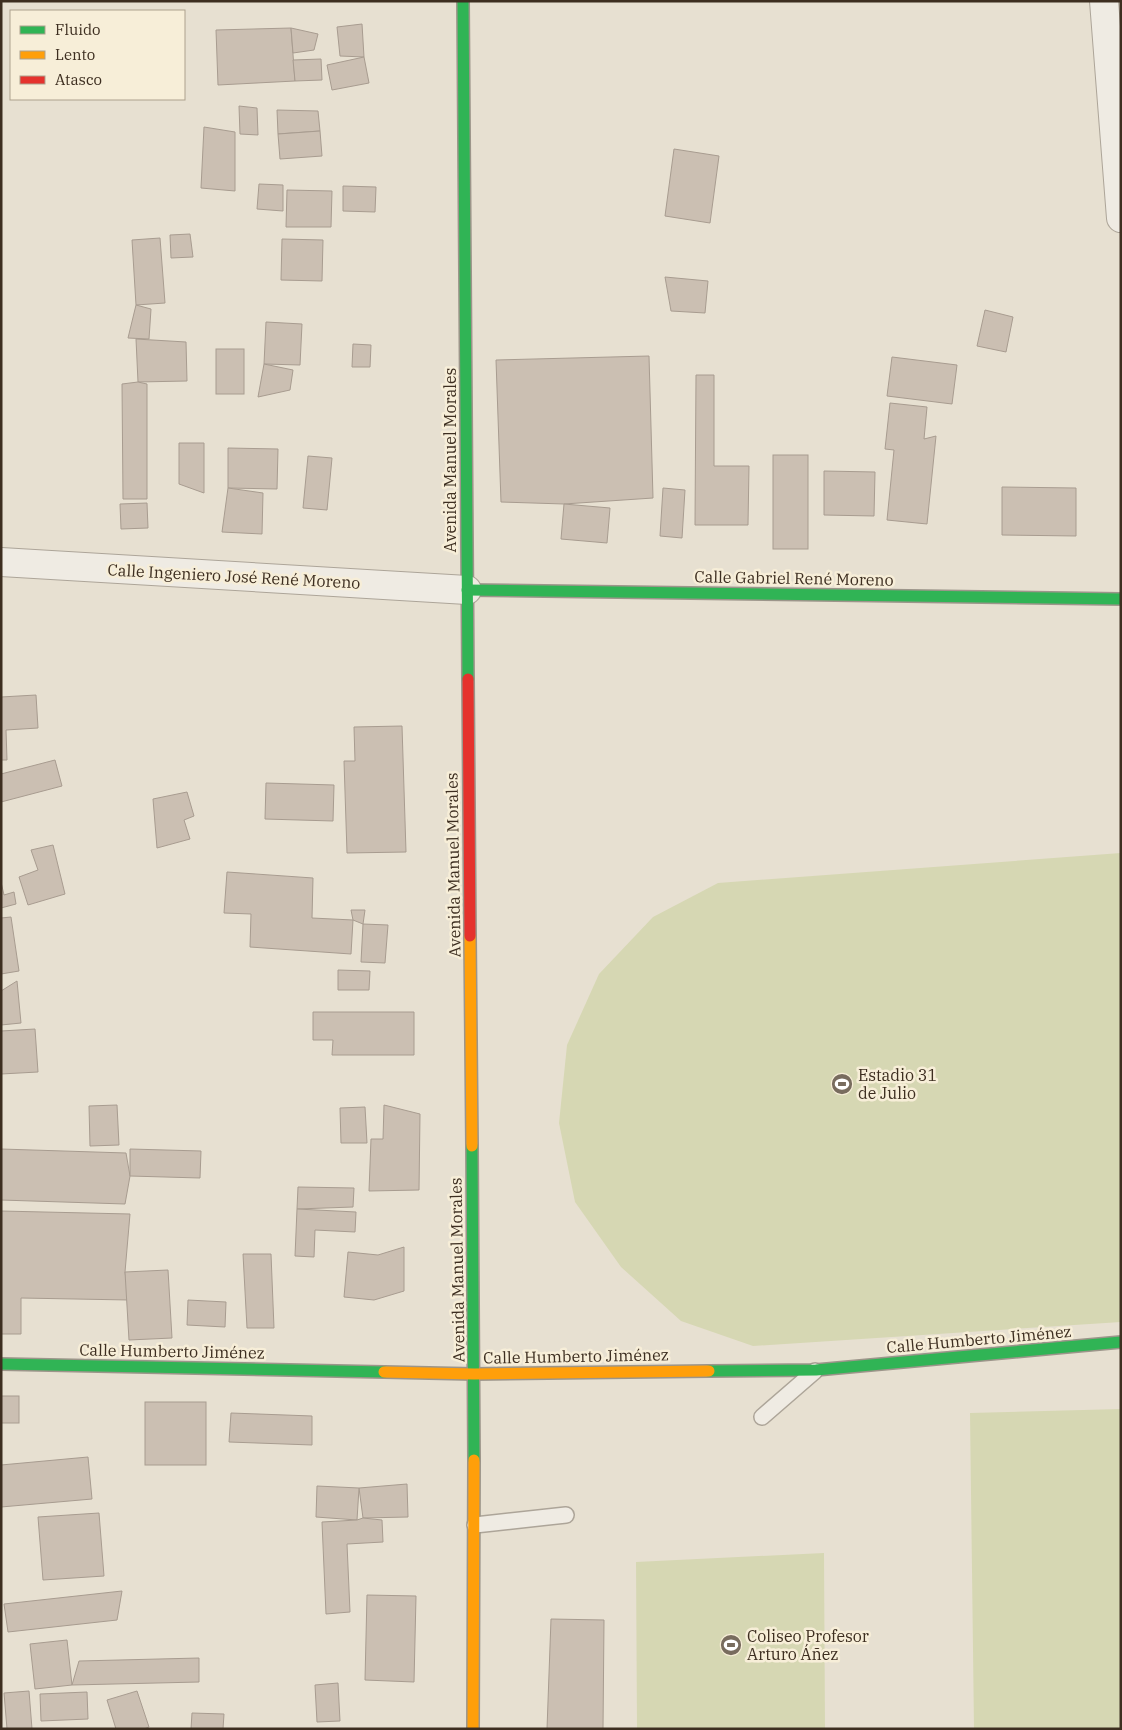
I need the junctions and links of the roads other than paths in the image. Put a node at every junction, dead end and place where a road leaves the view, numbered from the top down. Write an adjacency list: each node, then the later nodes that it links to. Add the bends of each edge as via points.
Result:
1 (463, 1): 5 (street, Avenida Manuel Morales)
2 (1104, 1): 3 (street)
3 (1121, 218)
4 (1, 562): 5 (street, Calle Ingeniero José René Moreno)
5 (467, 590): 6 (street, Calle Gabriel René Moreno); 10 (street, Avenida Manuel Morales)
6 (1121, 599)
7 (1121, 1342): 9 (street, Calle Humberto Jiménez)
8 (1, 1364): 10 (street, Calle Humberto Jiménez)
9 (816, 1370): 10 (street, Calle Humberto Jiménez); 11 (lane)
10 (474, 1374): 13 (street, Avenida Manuel Morales)
11 (762, 1417)
12 (566, 1515): 13 (lane)
13 (475, 1526): 14 (street, Avenida Manuel Morales)
14 (473, 1729)

